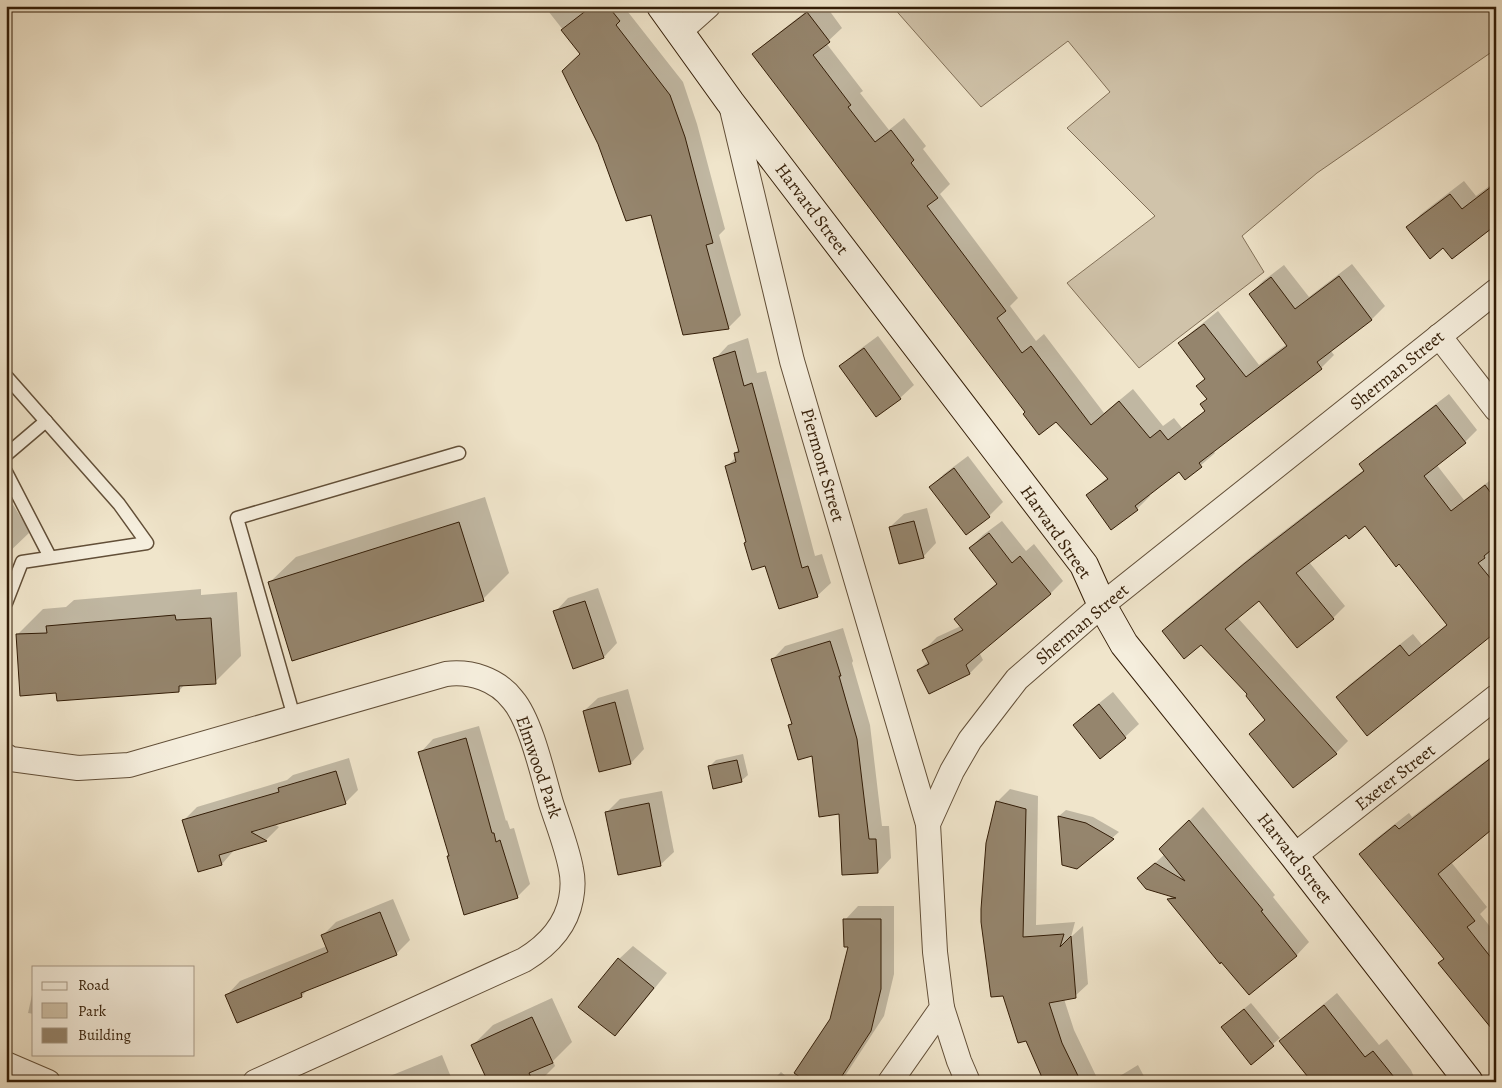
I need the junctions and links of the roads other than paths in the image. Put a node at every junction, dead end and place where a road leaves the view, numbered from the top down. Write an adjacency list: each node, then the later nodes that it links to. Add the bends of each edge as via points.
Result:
1 (661, 6): 3 (street, Harvard Street)
2 (708, 6): 3 (street)
3 (680, 31): 4 (street, Harvard Street)
4 (730, 102): 15 (street, Harvard Street, via 1084,565); 19 (street, Piermont Street, via 792,361)
5 (1496, 291): 6 (street, Sherman Street)
6 (1438, 336): 8 (street); 15 (street, Sherman Street)
7 (6, 376): 9 (lane)
8 (1496, 409)
9 (46, 421): 11 (lane); 13 (lane, via 119,504 147,542)
10 (459, 453): 17 (lane, via 237,518)
11 (6, 456)
12 (6, 472): 13 (lane)
13 (50, 557): 14 (lane, via 22,562)
14 (6, 603)
15 (1102, 605): 19 (street, Sherman Street, via 1017,679 970,740); 20 (street, Harvard Street, via 1124,644)
16 (1496, 697): 20 (street, Exeter Street)
17 (294, 717): 18 (street, Elmwood Park, via 129,765 78,768); 24 (street, Elmwood Park, via 446,674 474,675 499,687 513,699 526,724 569,859 571,898 561,927 533,955)
18 (6, 756)
19 (928, 824): 21 (street, Sherman Street, via 935,952)
20 (1294, 856): 27 (street, Harvard Street)
21 (942, 1008): 25 (street); 26 (street)
22 (6, 1064): 23 (street)
23 (48, 1082)
24 (255, 1082)
25 (890, 1082)
26 (968, 1082)
27 (1469, 1082)

